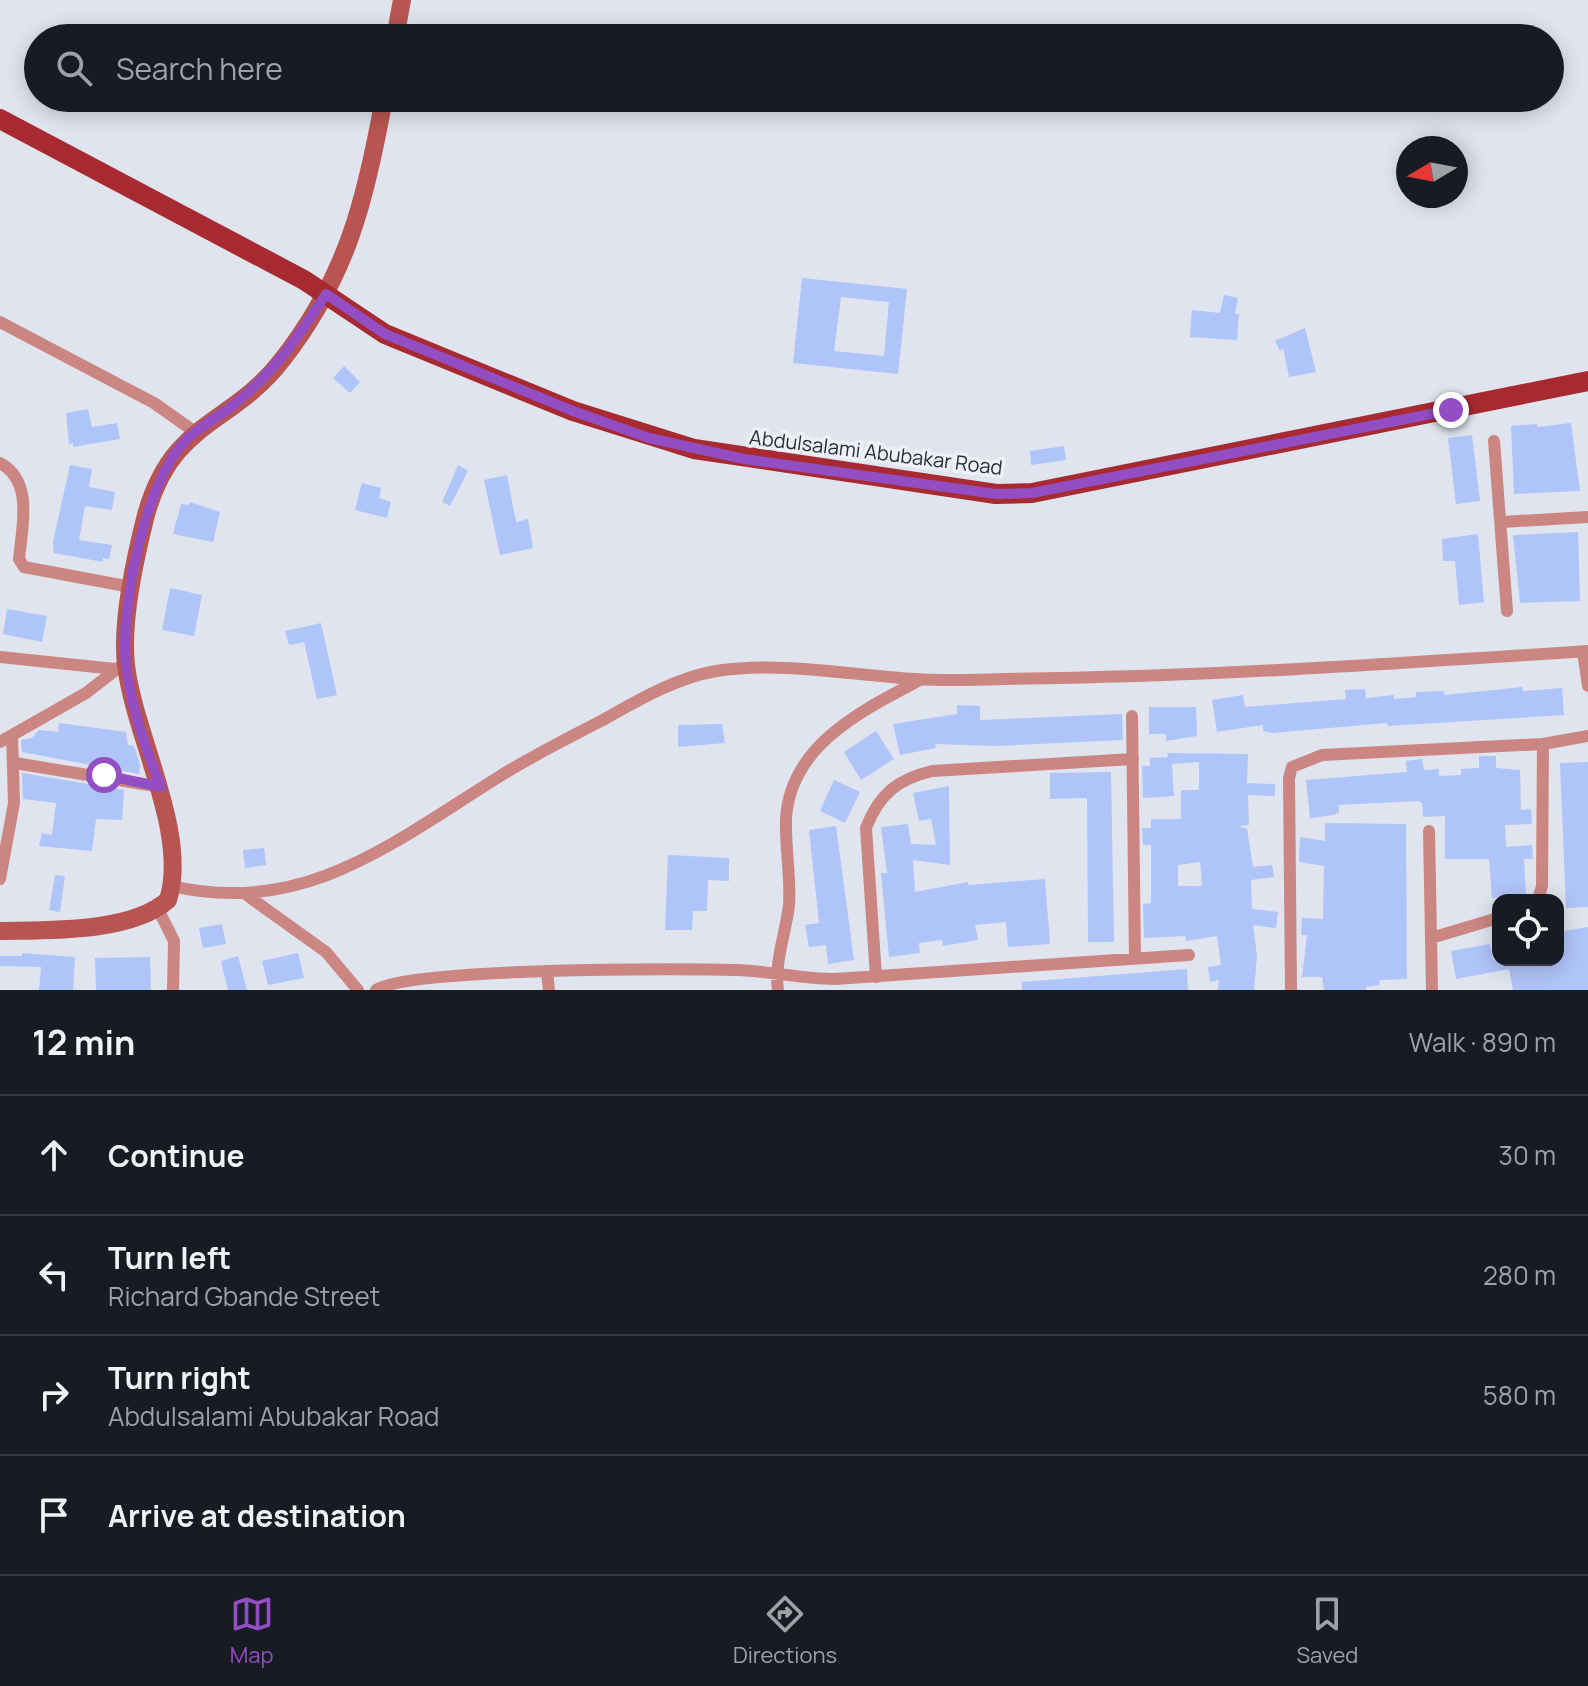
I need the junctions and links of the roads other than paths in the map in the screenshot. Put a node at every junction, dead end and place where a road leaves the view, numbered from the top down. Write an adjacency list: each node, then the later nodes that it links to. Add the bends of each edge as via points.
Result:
1 (402, 0): 2 (street)
2 (398, 24)
3 (381, 112): 5 (street, via 363,204)
4 (0, 119): 5 (main road, Abdulsalami Abubakar Road)
5 (326, 294): 7 (main road, Abdulsalami Abubakar Road, via 385,334 649,438 744,459 996,494 1032,493); 8 (street, via 281,362 221,416)
6 (0, 322): 8 (street, via 154,403)
7 (1588, 381)
8 (195, 432): 13 (street, via 162,472 146,514)
9 (1494, 441): 12 (street)
10 (0, 463): 13 (street, via 9,468 23,493 19,559 24,567)
11 (1588, 517): 12 (street)
12 (1502, 522): 14 (street)
13 (131, 587): 17 (street)
14 (1507, 611)
15 (1586, 652): 18 (street, via 1322,670); 19 (street)
16 (0, 657): 17 (street)
17 (120, 666): 22 (street, via 86,693); 26 (street)
18 (920, 680): 31 (street, via 785,669 715,672 656,691 502,774 367,860 315,882); 39 (street, via 834,731 807,761 791,793 786,818 789,903)
19 (1588, 686)
20 (1132, 716): 24 (street)
21 (1588, 736): 23 (street)
22 (6, 738): 25 (street)
23 (1543, 744): 30 (street); 46 (street, via 1337,753 1292,767)
24 (1133, 759): 37 (street); 40 (street, via 932,771 906,777 889,790 874,806 866,828)
25 (15, 763): 26 (street); 28 (street, via 14,803)
26 (161, 787): 29 (street)
27 (1429, 831): 35 (street)
28 (0, 879)
29 (172, 886): 31 (street); 32 (street)
30 (1540, 894)
31 (248, 896): 42 (street, via 326,952)
32 (158, 909): 34 (street, via 137,918 60,930); 41 (street, via 174,941)
33 (1492, 920): 35 (street)
34 (0, 931)
35 (1431, 938): 47 (street)
36 (1189, 955): 37 (street)
37 (1135, 959): 40 (street)
38 (547, 972): 39 (street, via 737,970); 43 (street, via 414,980); 44 (street)
39 (776, 976): 40 (street); 45 (street)
40 (876, 977)
41 (173, 990)
42 (358, 990)
43 (376, 990)
44 (549, 990)
45 (778, 990)
46 (1291, 990)
47 (1432, 990)

